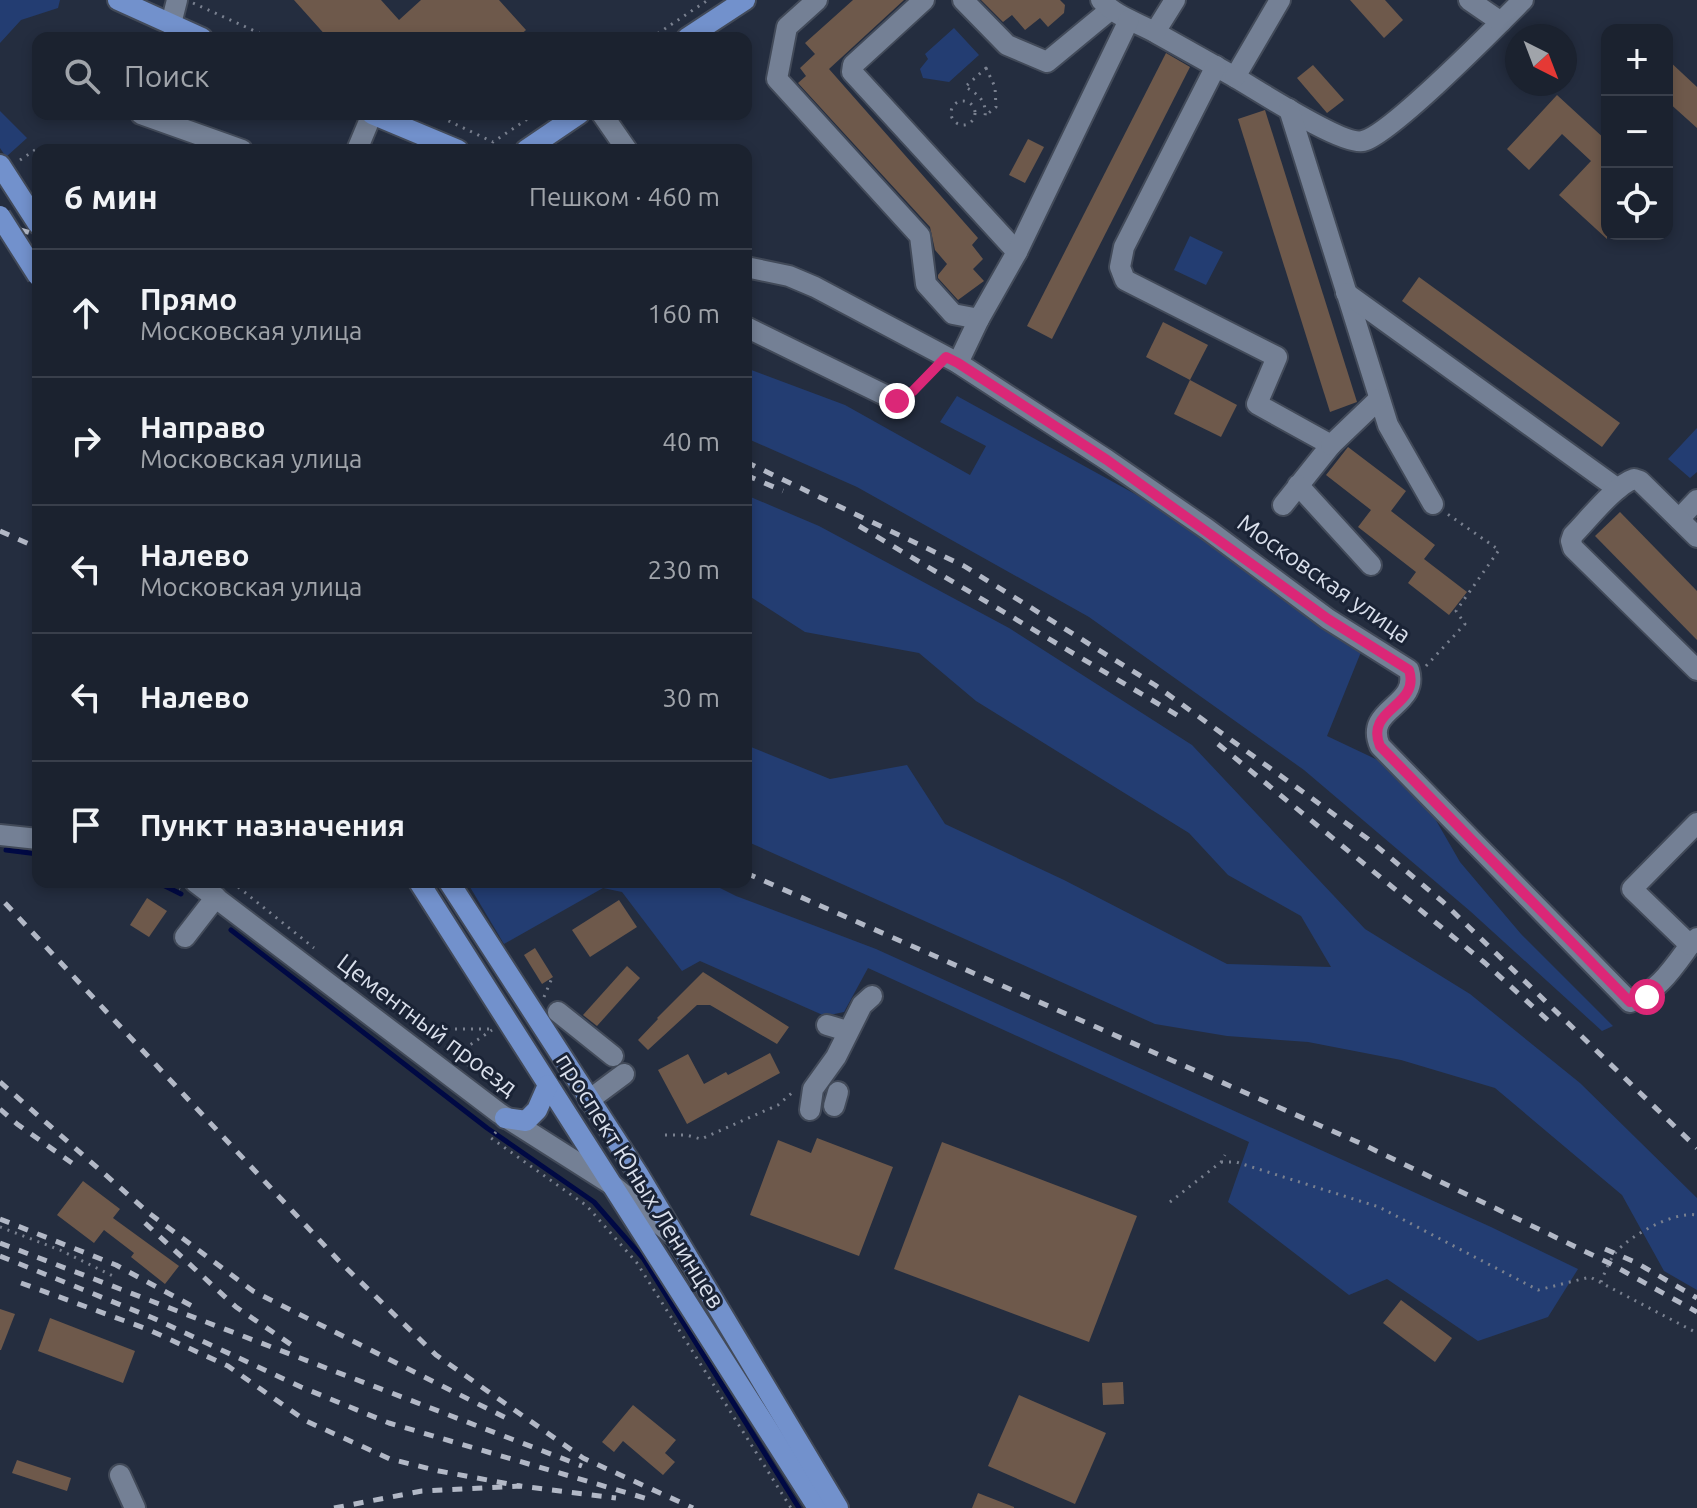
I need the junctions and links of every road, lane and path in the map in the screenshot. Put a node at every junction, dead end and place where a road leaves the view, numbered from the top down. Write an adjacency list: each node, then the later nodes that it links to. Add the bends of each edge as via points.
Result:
1 (118, 0): 16 (main road)
2 (177, 0): 16 (street)
3 (188, 0): 18 (path)
4 (708, 0): 19 (path)
5 (745, 0): 20 (main road)
6 (817, 0): 47 (street, via 787,27 777,79 920,236 926,284 953,314)
7 (924, 0): 43 (street, via 853,65 852,72)
8 (963, 0): 13 (street, via 1007,45 1047,62)
9 (1175, 0): 21 (street)
10 (1280, 0): 23 (street)
11 (1469, 0): 15 (street)
12 (1523, 0): 15 (street)
13 (1106, 5): 14 (street)
14 (1129, 20): 21 (street); 43 (street)
15 (1501, 22): 25 (street, via 1374,138 1359,142)
16 (171, 24): 17 (main road)
17 (189, 32)
18 (257, 32)
19 (660, 32)
20 (696, 32)
21 (1155, 32): 22 (street)
22 (1216, 66): 23 (street); 52 (street, via 1124,247 1120,267 1125,280 1277,357 1257,404)
23 (1235, 77): 25 (street)
24 (965, 87): 24 (path, via 980,97 985,116 996,107 986,68)
25 (1289, 109): 46 (street)
26 (158, 120): 34 (street)
27 (370, 120): 35 (street)
28 (386, 120): 36 (main road)
29 (447, 120): 30 (path, via 493,142)
30 (526, 120)
31 (570, 120): 37 (main road)
32 (606, 120): 38 (street)
33 (958, 124): 33 (path, via 975,117 970,103 958,102 952,108)
34 (225, 144)
35 (360, 144)
36 (444, 144)
37 (535, 144)
38 (623, 144)
39 (32, 152): 40 (path)
40 (6, 166): 41 (main road)
41 (32, 213)
42 (0, 216): 44 (main road, bridge)
43 (1017, 252): 47 (street)
44 (32, 267)
45 (752, 268): 49 (street, Московская улица, via 815,287)
46 (1346, 293): 50 (street); 54 (street)
47 (979, 319): 49 (street)
48 (752, 330): 51 (street)
49 (952, 360): 51 (path); 62 (street, Московская улица, via 1120,468 1328,619 1409,670)
50 (1379, 399): 52 (street); 56 (street, via 1391,433)
51 (897, 401)
52 (1331, 445): 53 (street)
53 (1298, 485): 57 (street); 60 (street)
54 (1618, 489): 58 (street, via 1626,481 1640,481); 61 (street, via 1573,535 1573,548)
55 (1697, 500): 58 (street)
56 (1433, 504): 62 (path, via 1499,550 1456,611 1465,624)
57 (1283, 505)
58 (1679, 519): 59 (street)
59 (1697, 537)
60 (1371, 565)
61 (1697, 670)
62 (1412, 681): 72 (street, Московская улица, via 1377,724 1380,746 1630,1002 1647,997)
63 (1697, 823): 72 (street, via 1632,889)
64 (0, 835): 65 (street)
65 (32, 838)
66 (203, 888): 70 (street, Цементный проезд)
67 (239, 888): 73 (path)
68 (423, 888): 81 (main road, проспект Юных Ленинцев)
69 (453, 888): 83 (main road, проспект Юных Ленинцев)
70 (216, 897): 71 (street); 85 (street, Цементный проезд)
71 (185, 937)
72 (1694, 941)
73 (317, 951)
74 (552, 978): 76 (path)
75 (872, 996): 82 (street, via 837,1028 836,1057)
76 (550, 1005): 79 (street)
77 (423, 1029): 78 (path, via 493,1029 455,1055)
78 (433, 1036)
79 (613, 1056)
80 (624, 1074): 83 (street)
81 (548, 1085): 85 (main road, via 526,1121); 91 (main road, проспект Юных Ленинцев)
82 (813, 1089): 84 (street); 86 (path, via 790,1093 778,1105 701,1139)
83 (589, 1100): 90 (main road, проспект Юных Ленинцев)
84 (810, 1110)
85 (505, 1118): 91 (street, Цементный проезд)
86 (665, 1135)
87 (491, 1138): 101 (path, via 587,1206 637,1263)
88 (1225, 1155): 89 (path)
89 (1221, 1162): 92 (path); 97 (path, via 1236,1162 1379,1207 1538,1290 1590,1277)
90 (638, 1174): 91 (street); 95 (main road, проспект Юных Ленинцев)
91 (611, 1184): 95 (street, Цементный проезд); 102 (main road, проспект Юных Ленинцев)
92 (1170, 1202)
93 (1697, 1215): 97 (path, via 1685,1213 1628,1240)
94 (0, 1227): 96 (path)
95 (675, 1237): 103 (main road, проспект Юных Ленинцев)
96 (115, 1277)
97 (1601, 1282): 98 (path)
98 (1697, 1333)
99 (120, 1475): 100 (street)
100 (135, 1508)
101 (791, 1508)
102 (818, 1508)
103 (838, 1508)

